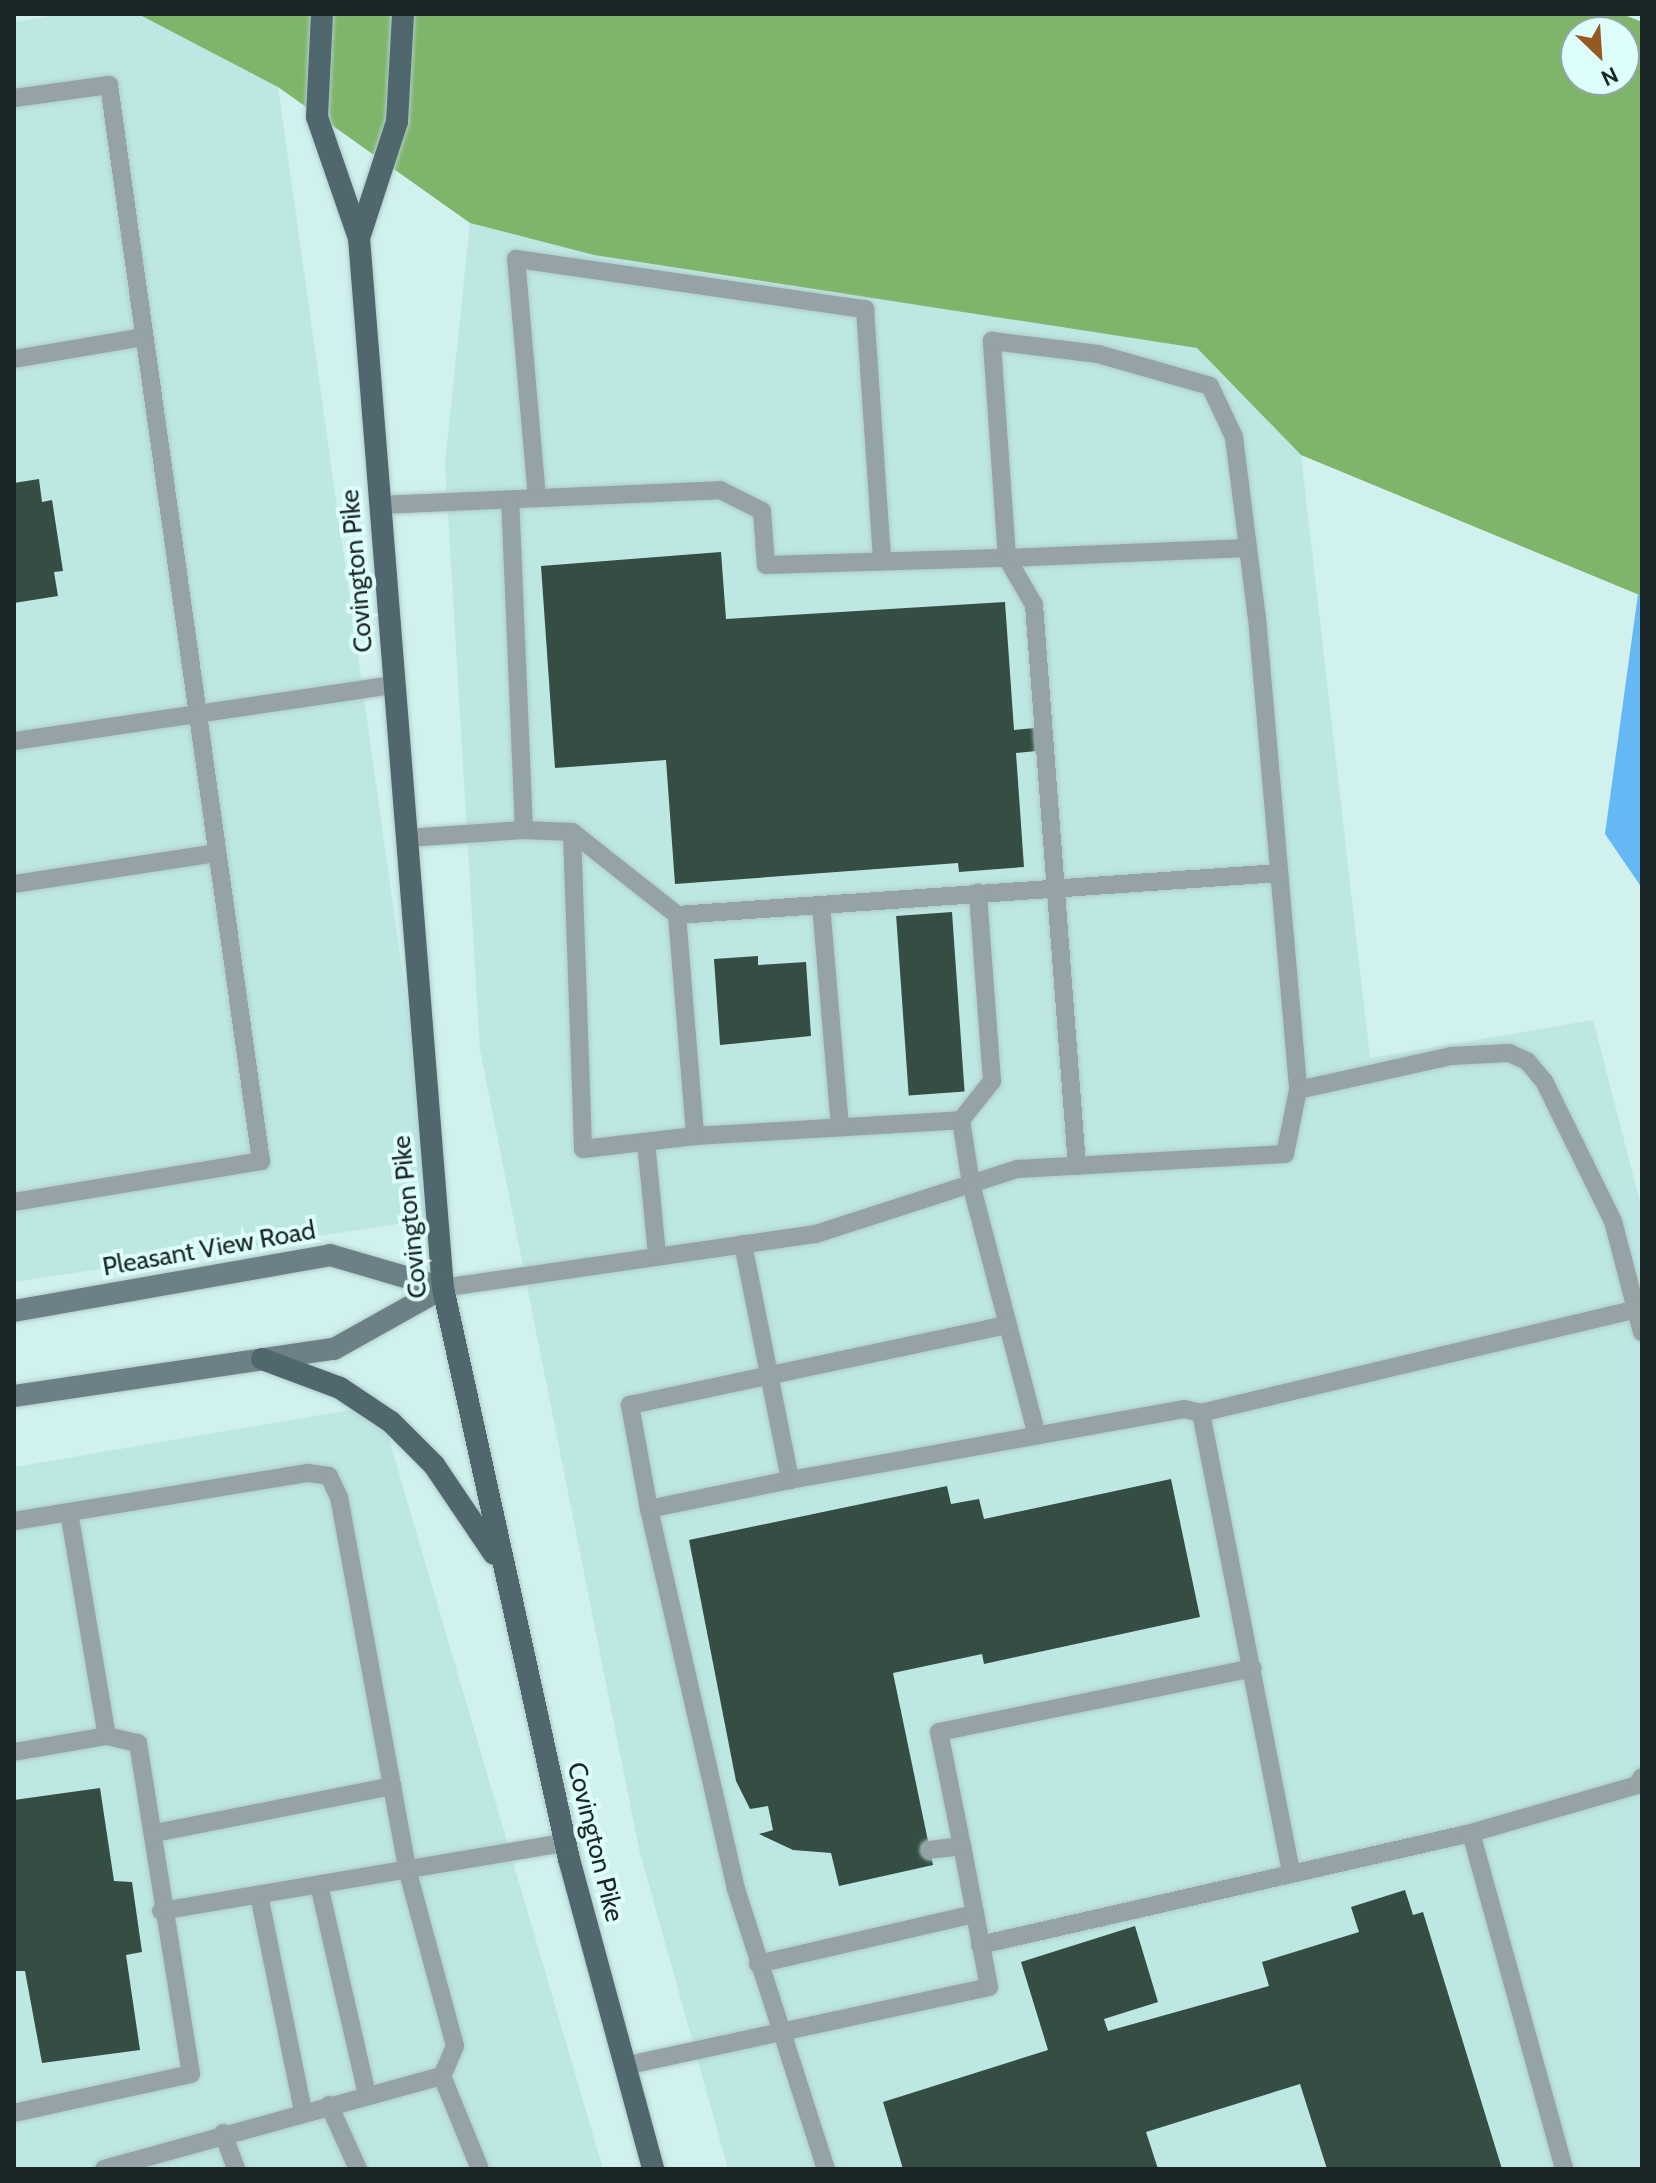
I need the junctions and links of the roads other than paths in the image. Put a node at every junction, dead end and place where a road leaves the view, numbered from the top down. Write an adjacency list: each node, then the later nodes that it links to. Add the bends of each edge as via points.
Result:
1 (322, 14): 4 (main road, Covington Pike, via 317,117)
2 (403, 14): 4 (main road, Covington Pike, via 397,122)
3 (14, 98): 5 (lane, via 109,85)
4 (359, 238): 9 (main road, Covington Pike)
5 (144, 337): 6 (lane); 14 (lane)
6 (14, 359)
7 (537, 498): 8 (lane); 12 (lane, via 720,490 762,511 766,565); 12 (lane, via 516,259 865,309)
8 (510, 500): 9 (lane); 16 (lane)
9 (380, 505): 13 (main road, Covington Pike)
10 (1248, 548): 11 (lane); 11 (lane, via 1234,437 1210,386 1098,354 992,341); 20 (lane)
11 (1007, 558): 12 (lane); 22 (lane, via 1034,605)
12 (882, 561)
13 (395, 685): 14 (lane); 18 (main road, Covington Pike)
14 (196, 711): 15 (lane); 19 (lane)
15 (14, 741)
16 (524, 830): 17 (lane); 18 (lane)
17 (572, 832): 25 (lane); 30 (lane, via 583,1149)
18 (407, 838): 36 (main road, Covington Pike)
19 (217, 853): 21 (lane); 33 (lane, via 261,1161)
20 (1279, 873): 22 (lane); 26 (lane)
21 (14, 884)
22 (1056, 887): 23 (lane); 31 (lane)
23 (978, 893): 24 (lane); 27 (lane, via 992,1081)
24 (821, 905): 25 (lane); 28 (lane)
25 (677, 915): 29 (lane)
26 (1298, 1090): 31 (lane, via 1285,1154); 37 (lane, via 1451,1056 1509,1053 1527,1061 1544,1081 1613,1221)
27 (961, 1120): 28 (lane); 32 (lane)
28 (840, 1126): 29 (lane)
29 (695, 1136): 30 (lane)
30 (646, 1142): 35 (lane)
31 (1077, 1166): 32 (lane, via 1017,1169)
32 (971, 1184): 34 (lane, via 816,1234); 39 (lane)
33 (14, 1202)
34 (743, 1244): 35 (lane); 42 (lane)
35 (657, 1255): 36 (lane)
36 (443, 1288): 38 (main road, Pleasant View Road, via 330,1255); 41 (main road, via 334,1349); 50 (main road, Covington Pike)
37 (1636, 1309): 40 (lane); 44 (lane)
38 (14, 1311)
39 (1007, 1325): 42 (lane); 45 (lane)
40 (1642, 1332)
41 (262, 1359): 43 (main road); 50 (main road, via 340,1388 391,1422 434,1465)
42 (770, 1378): 46 (lane); 47 (lane, via 630,1405)
43 (14, 1396)
44 (1201, 1413): 45 (lane, via 1184,1409); 51 (lane)
45 (1037, 1436): 46 (lane)
46 (790, 1480): 47 (lane)
47 (649, 1509): 68 (lane)
48 (69, 1512): 49 (lane); 52 (lane); 55 (lane, via 308,1473 329,1476 339,1497)
49 (14, 1521)
50 (501, 1565): 58 (main road, Covington Pike)
51 (1253, 1668): 59 (lane, via 939,1732); 62 (lane)
52 (107, 1736): 53 (lane); 56 (lane, via 138,1743)
53 (14, 1752)
54 (1642, 1777): 57 (lane, via 1637,1785)
55 (392, 1786): 56 (lane); 61 (lane)
56 (155, 1833): 65 (lane)
57 (1471, 1833): 62 (lane); 83 (lane)
58 (565, 1843): 61 (lane); 70 (main road, Covington Pike)
59 (962, 1846): 60 (lane); 66 (lane)
60 (930, 1850)
61 (407, 1869): 63 (lane); 71 (lane, via 455,2046)
62 (1291, 1872): 67 (lane)
63 (319, 1885): 64 (lane); 72 (lane)
64 (259, 1895): 65 (lane); 74 (lane)
65 (161, 1911): 75 (lane, via 191,2074)
66 (975, 1914): 67 (lane); 68 (lane)
67 (980, 1945): 69 (lane, via 989,1987)
68 (758, 1964): 69 (lane)
69 (779, 2036): 70 (lane); 82 (lane)
70 (624, 2066): 81 (main road, Covington Pike)
71 (442, 2076): 72 (lane); 80 (lane)
72 (367, 2095): 73 (lane)
73 (329, 2105): 74 (lane); 79 (lane)
74 (303, 2112): 76 (lane)
75 (14, 2113)
76 (223, 2133): 77 (lane); 78 (lane)
77 (105, 2169)
78 (236, 2169)
79 (358, 2169)
80 (480, 2169)
81 (653, 2169)
82 (826, 2169)
83 (1564, 2169)

